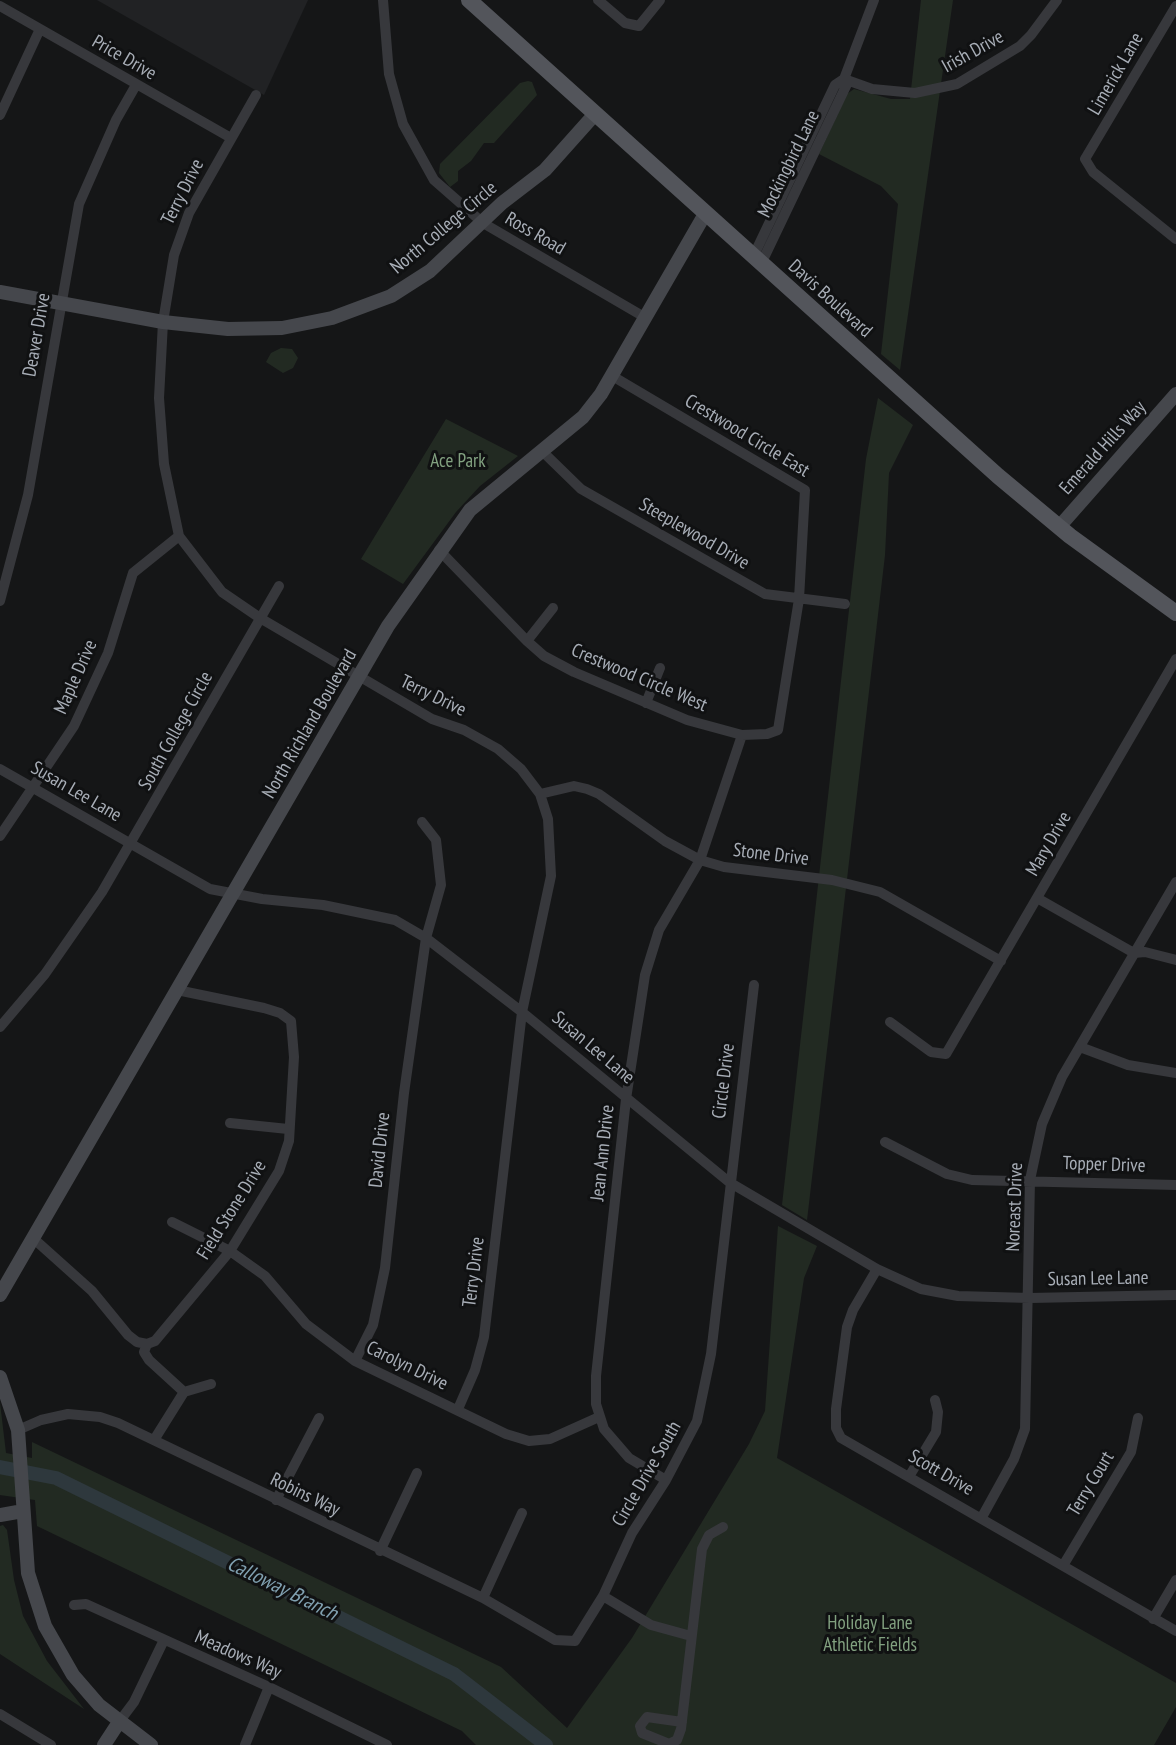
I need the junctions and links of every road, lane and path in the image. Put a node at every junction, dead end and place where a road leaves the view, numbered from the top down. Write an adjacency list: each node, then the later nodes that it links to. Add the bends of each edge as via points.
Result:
1 (383, 0): 17 (street, Ross Road, via 389,74 403,124 434,180)
2 (470, 0): 13 (main road, Davis Boulevard)
3 (598, 0): 4 (street, via 625,23 639,26)
4 (660, 0)
5 (874, 0): 10 (street, Mockingbird Lane)
6 (1055, 1): 10 (street, Irish Drive, via 1020,46 950,86 915,93 872,89)
7 (0, 6): 9 (street, Price Drive)
8 (1176, 6): 18 (street, Limerick Lane, via 1085,159 1093,172)
9 (40, 29): 11 (street, Price Drive); 14 (street)
10 (844, 79): 19 (street, Mockingbird Lane, via 847,84)
11 (136, 85): 15 (street, Price Drive); 21 (street, Deaver Drive, via 79,204)
12 (256, 95): 15 (street, Terry Drive)
13 (595, 114): 16 (main road, Davis Boulevard); 17 (street, North College Circle, via 545,170)
14 (0, 115)
15 (231, 138): 23 (street, Terry Drive, via 177,244)
16 (705, 214): 19 (main road, Davis Boulevard); 22 (street, North Richland Boulevard)
17 (483, 223): 22 (street, Ross Road); 23 (street, North College Circle, via 412,284 332,318 243,330)
18 (1174, 233)
19 (757, 261): 27 (main road, Davis Boulevard)
20 (0, 292): 21 (street, North College Circle)
21 (61, 303): 23 (street, North College Circle); 32 (street, Deaver Drive, via 28,495)
22 (646, 318): 24 (street, North Richland Boulevard)
23 (163, 322): 28 (street, Terry Drive, via 162,439)
24 (614, 377): 26 (street, North Richland Boulevard, via 583,417); 31 (street, Crestwood Circle East, via 806,490)
25 (1176, 394): 27 (street, Emerald Hills Way)
26 (543, 452): 29 (street, North Richland Boulevard, via 470,510); 31 (street, Steeplewood Drive, via 582,489 719,569 765,594)
27 (1059, 527): 35 (main road, Davis Boulevard)
28 (179, 536): 36 (street, Terry Drive, via 222,592); 44 (street, Maple Drive, via 133,573 91,690 74,726)
29 (439, 550): 37 (street, Crestwood Circle West); 40 (street, North Richland Boulevard)
30 (279, 586): 36 (street, South College Circle)
31 (799, 599): 33 (street, Steeplewood Drive); 42 (street, Crestwood Circle West, via 778,730)
32 (0, 601)
33 (845, 604)
34 (553, 608): 37 (street)
35 (1176, 613)
36 (260, 618): 40 (street, Terry Drive); 48 (street, South College Circle)
37 (527, 641): 41 (street, Crestwood Circle West, via 574,672)
38 (1176, 659): 52 (street, Mary Drive)
39 (660, 667): 41 (street)
40 (360, 677): 45 (street, Terry Drive, via 432,719 498,749); 51 (street, North Richland Boulevard)
41 (646, 703): 42 (street, Crestwood Circle West)
42 (742, 735): 49 (street, Jean Ann Drive)
43 (0, 769): 44 (street, Susan Lee Lane)
44 (33, 789): 47 (street, Maple Drive); 48 (street, Susan Lee Lane)
45 (540, 794): 49 (street, Stone Drive, via 574,786 587,789); 59 (street, Terry Drive, via 548,819 551,876)
46 (422, 822): 53 (street, David Drive, via 436,840 441,862 441,885)
47 (0, 836)
48 (132, 845): 51 (street, Susan Lee Lane, via 197,883); 61 (street, South College Circle, via 45,974)
49 (700, 860): 56 (street, Stone Drive, via 880,892); 64 (street, Jean Ann Drive, via 652,948 638,1005)
50 (1176, 882): 54 (street, Noreast Drive)
51 (232, 895): 53 (street, Susan Lee Lane, via 377,914); 58 (street, North Richland Boulevard)
52 (1037, 898): 54 (street); 56 (street, Mary Drive)
53 (426, 938): 59 (street, Susan Lee Lane); 79 (street, David Drive, via 385,1268 373,1325)
54 (1134, 953): 55 (street); 62 (street, Noreast Drive)
55 (1176, 960)
56 (1001, 961): 60 (street, Mary Drive, via 950,1047 940,1055)
57 (754, 985): 69 (street, Circle Drive)
58 (177, 990): 66 (street, Field Stone Drive, via 264,1008 290,1021 294,1057); 72 (street, North Richland Boulevard)
59 (523, 1012): 64 (street, Susan Lee Lane); 84 (street, Terry Drive, via 484,1337)
60 (890, 1022)
61 (0, 1027)
62 (1080, 1047): 63 (street, via 1128,1065); 68 (street, Noreast Drive, via 1042,1124)
63 (1176, 1073)
64 (626, 1099): 69 (street, Susan Lee Lane); 85 (street, Jean Ann Drive, via 596,1376)
65 (230, 1123): 66 (street)
66 (288, 1129): 73 (street, Field Stone Drive, via 279,1171)
67 (885, 1142): 68 (street, Topper Drive, via 960,1179)
68 (1030, 1180): 70 (street, Topper Drive); 77 (street, Noreast Drive)
69 (729, 1182): 74 (street, Susan Lee Lane); 92 (street, Circle Drive South, via 706,1386 697,1421)
70 (1176, 1185)
71 (172, 1222): 73 (street, Carolyn Drive)
72 (34, 1239): 75 (street, North Richland Boulevard); 78 (street, via 92,1291 128,1335 136,1342)
73 (230, 1251): 78 (street, Field Stone Drive, via 155,1341); 79 (street, Carolyn Drive, via 265,1276 306,1324)
74 (877, 1269): 77 (street, Susan Lee Lane, via 943,1294); 91 (street, Scott Drive, via 846,1327 836,1428 841,1438)
75 (0, 1295)
76 (1176, 1295): 77 (street, Susan Lee Lane)
77 (1030, 1298): 97 (street, Noreast Drive, via 1025,1429)
78 (148, 1343): 82 (street, via 144,1352 149,1360)
79 (355, 1361): 84 (street, Carolyn Drive)
80 (0, 1377): 88 (street)
81 (211, 1384): 82 (street)
82 (184, 1392): 89 (street)
83 (934, 1400): 91 (street, via 936,1432)
84 (458, 1409): 85 (street, Carolyn Drive, via 529,1441 550,1439)
85 (599, 1417): 92 (street, Jean Ann Drive, via 623,1453)
86 (319, 1418): 93 (street)
87 (1138, 1418): 100 (street, Terry Court, via 1131,1452)
88 (18, 1430): 89 (street, Robins Way, via 54,1417 84,1415 118,1423); 94 (street)
89 (154, 1440): 93 (street, Robins Way)
90 (417, 1473): 99 (street)
91 (910, 1475): 97 (street, Scott Drive)
92 (666, 1480): 102 (street, Circle Drive South, via 632,1533)
93 (276, 1500): 99 (street, Robins Way)
94 (23, 1505): 96 (street); 112 (street, via 29,1573 45,1626 73,1675)
95 (522, 1513): 103 (street)
96 (0, 1515)
97 (982, 1517): 100 (street, Scott Drive)
98 (723, 1527): 107 (street, via 709,1535 702,1549)
99 (380, 1551): 103 (street, Robins Way)
100 (1064, 1564): 105 (street, Scott Drive)
101 (1176, 1580): 105 (street)
102 (603, 1596): 107 (street, via 664,1631); 109 (street, Circle Drive South)
103 (482, 1598): 109 (street, Robins Way, via 555,1640)
104 (74, 1605): 108 (street, Meadows Way, via 86,1604)
105 (1153, 1619): 106 (street, Scott Drive)
106 (1176, 1631)
107 (691, 1636): 113 (street)
108 (163, 1642): 110 (street, Meadows Way); 112 (street, via 134,1702)
109 (570, 1643)
110 (269, 1687): 117 (street); 118 (street, Meadows Way)
111 (0, 1714): 114 (street)
112 (119, 1722): 115 (street); 116 (street)
113 (682, 1722)
114 (51, 1745)
115 (104, 1745)
116 (151, 1745)
117 (245, 1745)
118 (387, 1745)

